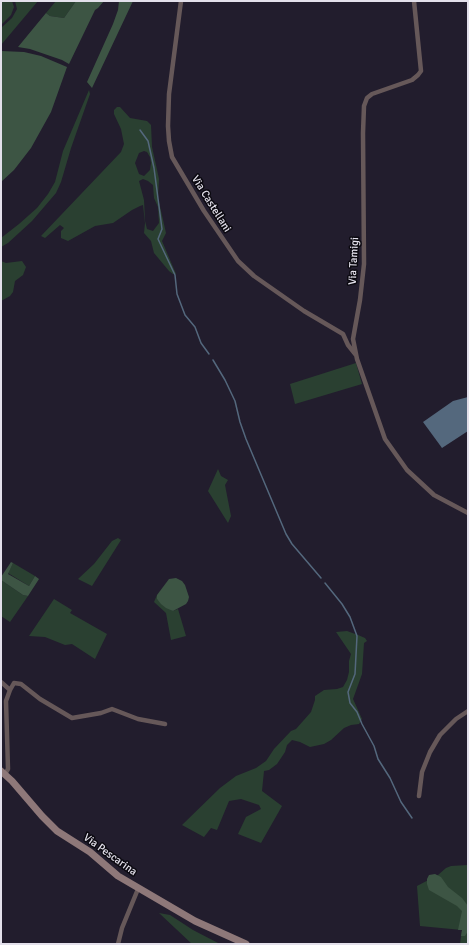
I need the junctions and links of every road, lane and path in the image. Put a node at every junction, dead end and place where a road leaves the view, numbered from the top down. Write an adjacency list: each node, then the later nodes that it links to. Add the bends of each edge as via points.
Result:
1 (181, 1): 3 (street, Via Castellani, via 169,94 168,125 172,157 238,261 254,276 304,311 343,334)
2 (414, 1): 3 (street, Via Tamigi, via 421,71 412,80 372,94 364,106 365,252 353,339)
3 (357, 356): 4 (street, Via Tamigi, via 384,439 407,470 434,495)
4 (468, 513)
5 (1, 682): 6 (street)
6 (10, 690): 8 (street, via 14,683 18,683 72,718 112,709 138,719); 9 (street, via 6,701 8,769)
7 (468, 711): 10 (street, via 440,735 430,752 422,772)
8 (165, 724)
9 (3, 772): 11 (street, Via Pescarina, via 57,831 90,852)
10 (419, 796)
11 (138, 889): 12 (street); 13 (street, Via Pescarina, via 195,921)
12 (118, 944)
13 (246, 944)

